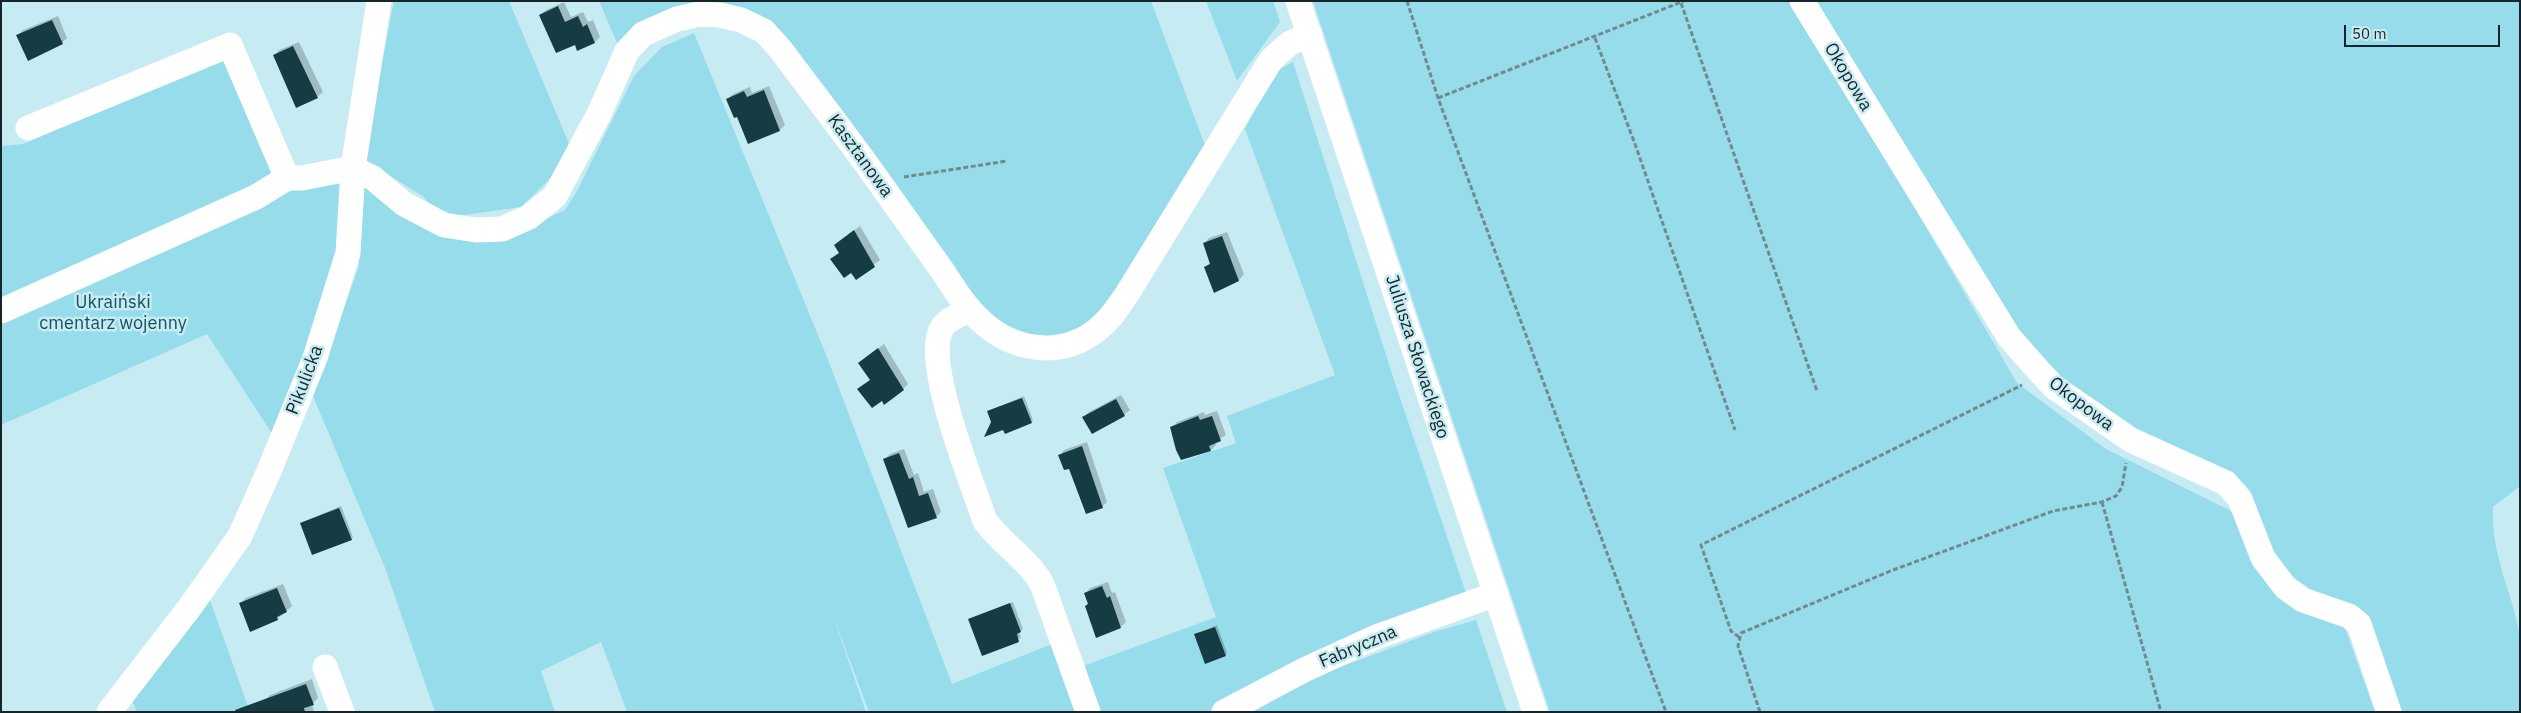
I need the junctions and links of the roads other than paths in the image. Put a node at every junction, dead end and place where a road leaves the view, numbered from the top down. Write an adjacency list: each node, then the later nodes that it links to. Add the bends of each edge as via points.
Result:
1 (379, 1): 6 (street, Pikulicka)
2 (1298, 1): 4 (street, Juliusza Słowackiego)
3 (1802, 1): 17 (street, Okopowa, via 2009,337 2054,387 2131,440 2226,483 2240,499 2264,558 2285,587 2302,600 2349,616 2359,624)
4 (1310, 35): 8 (street, Kasztanowa, via 1290,43 1271,60 1127,294 1098,330 1060,347 1019,345 999,334); 10 (street, Juliusza Słowackiego)
5 (28, 128): 7 (street, via 230,45)
6 (353, 168): 7 (street); 8 (street, Kasztanowa, via 373,178 404,204 444,225 476,230 516,225 555,196 599,114 627,51 643,34 677,18 720,15 764,31 781,50); 12 (street, Pikulicka, via 348,253 314,358 240,536)
7 (287, 178): 9 (street, via 256,197)
8 (970, 310): 14 (street, via 946,322 940,331 936,347 939,380 985,520 1034,570 1042,584)
9 (1, 311)
10 (1496, 594): 15 (street, Fabryczna, via 1376,637); 16 (street, Juliusza Słowackiego)
11 (325, 667): 13 (street)
12 (109, 712)
13 (342, 712)
14 (1088, 712)
15 (1224, 712)
16 (1535, 712)
17 (2389, 712)

